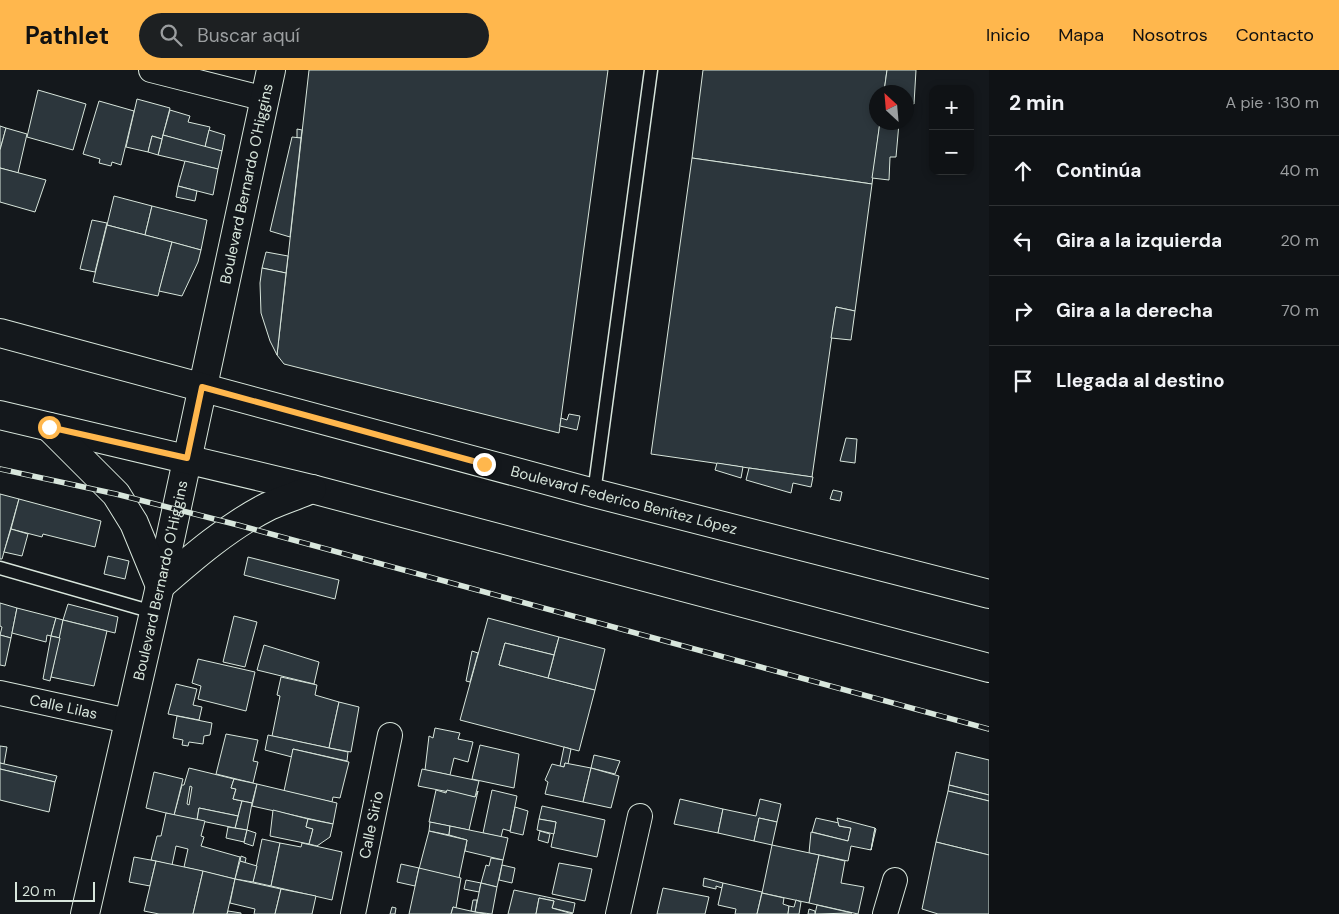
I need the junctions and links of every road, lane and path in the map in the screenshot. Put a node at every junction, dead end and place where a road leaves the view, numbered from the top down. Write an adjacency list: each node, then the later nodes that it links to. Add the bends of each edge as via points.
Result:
1 (150, 70): 4 (street)
2 (271, 70): 4 (main road, Boulevard Bernardo O'Higgins)
3 (651, 70): 11 (lane)
4 (265, 99): 6 (main road, Boulevard Bernardo O'Higgins)
5 (0, 333): 6 (main road, Boulevard Federico Benítez López)
6 (202, 387): 9 (main road, Boulevard Bernardo O'Higgins); 11 (main road, Boulevard Federico Benítez López)
7 (0, 415): 8 (main road)
8 (49, 427): 9 (main road); 13 (main road, via 116,494 134,523)
9 (187, 458): 10 (main road); 13 (main road, Boulevard Bernardo O'Higgins)
10 (312, 489): 13 (main road, via 268,507 238,526 192,557); 16 (main road)
11 (594, 493): 14 (main road, Boulevard Federico Benítez López)
12 (0, 568): 15 (lane)
13 (160, 586): 15 (main road, Boulevard Bernardo O'Higgins)
14 (989, 594)
15 (153, 612): 18 (main road, Boulevard Bernardo O'Higgins)
16 (989, 668)
17 (0, 693): 18 (street, Calle Lilas)
18 (128, 721): 22 (main road, Boulevard Bernardo O'Higgins)
19 (390, 735): 23 (street, Calle Sirio)
20 (640, 816): 24 (street)
21 (894, 880): 25 (street)
22 (85, 914)
23 (353, 914)
24 (618, 914)
25 (885, 914)

